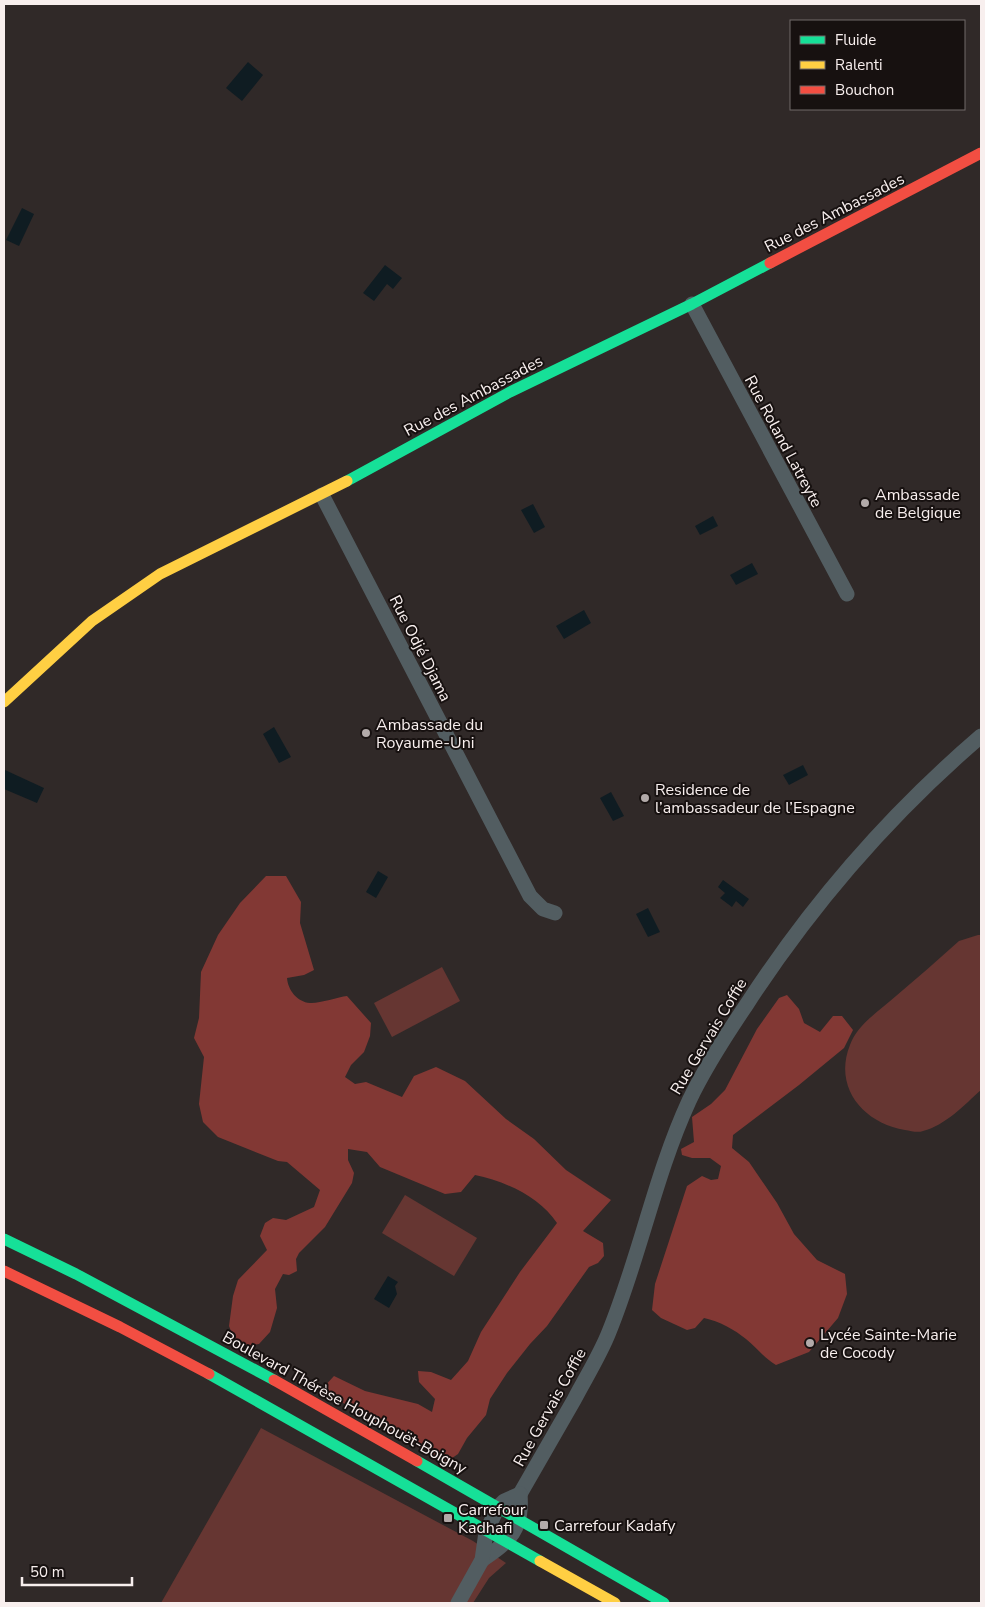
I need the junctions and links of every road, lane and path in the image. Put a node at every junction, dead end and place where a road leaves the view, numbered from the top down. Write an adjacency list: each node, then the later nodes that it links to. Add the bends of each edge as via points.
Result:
1 (981, 153): 2 (main road, Rue des Ambassades)
2 (692, 304): 3 (main road, Rue des Ambassades, via 510,392); 4 (street, Rue Roland Latreyte)
3 (322, 494): 5 (main road, Rue des Ambassades, via 160,574 129,594 92,622); 7 (street, Rue Odjé Djama, via 530,896 543,909)
4 (848, 594)
5 (4, 702)
6 (981, 736): 10 (street, Rue Gervais Coffie, via 913,798 862,851 789,941 728,1033 677,1128 634,1262 596,1361)
7 (556, 913)
8 (4, 1239): 11 (main road, Boulevard Thérèse Houphouët-Boigny, via 305,1396)
9 (4, 1271): 13 (main road, via 135,1335)
10 (520, 1494): 11 (street); 12 (street)
11 (498, 1507): 12 (main road, Boulevard Thérèse Houphouët-Boigny); 13 (street)
12 (519, 1521): 14 (street); 18 (main road, Boulevard Thérèse Houphouët-Boigny)
13 (486, 1532): 14 (main road); 15 (street)
14 (506, 1543): 15 (street); 17 (main road)
15 (482, 1560): 16 (street)
16 (458, 1603)
17 (615, 1603)
18 (664, 1603)

